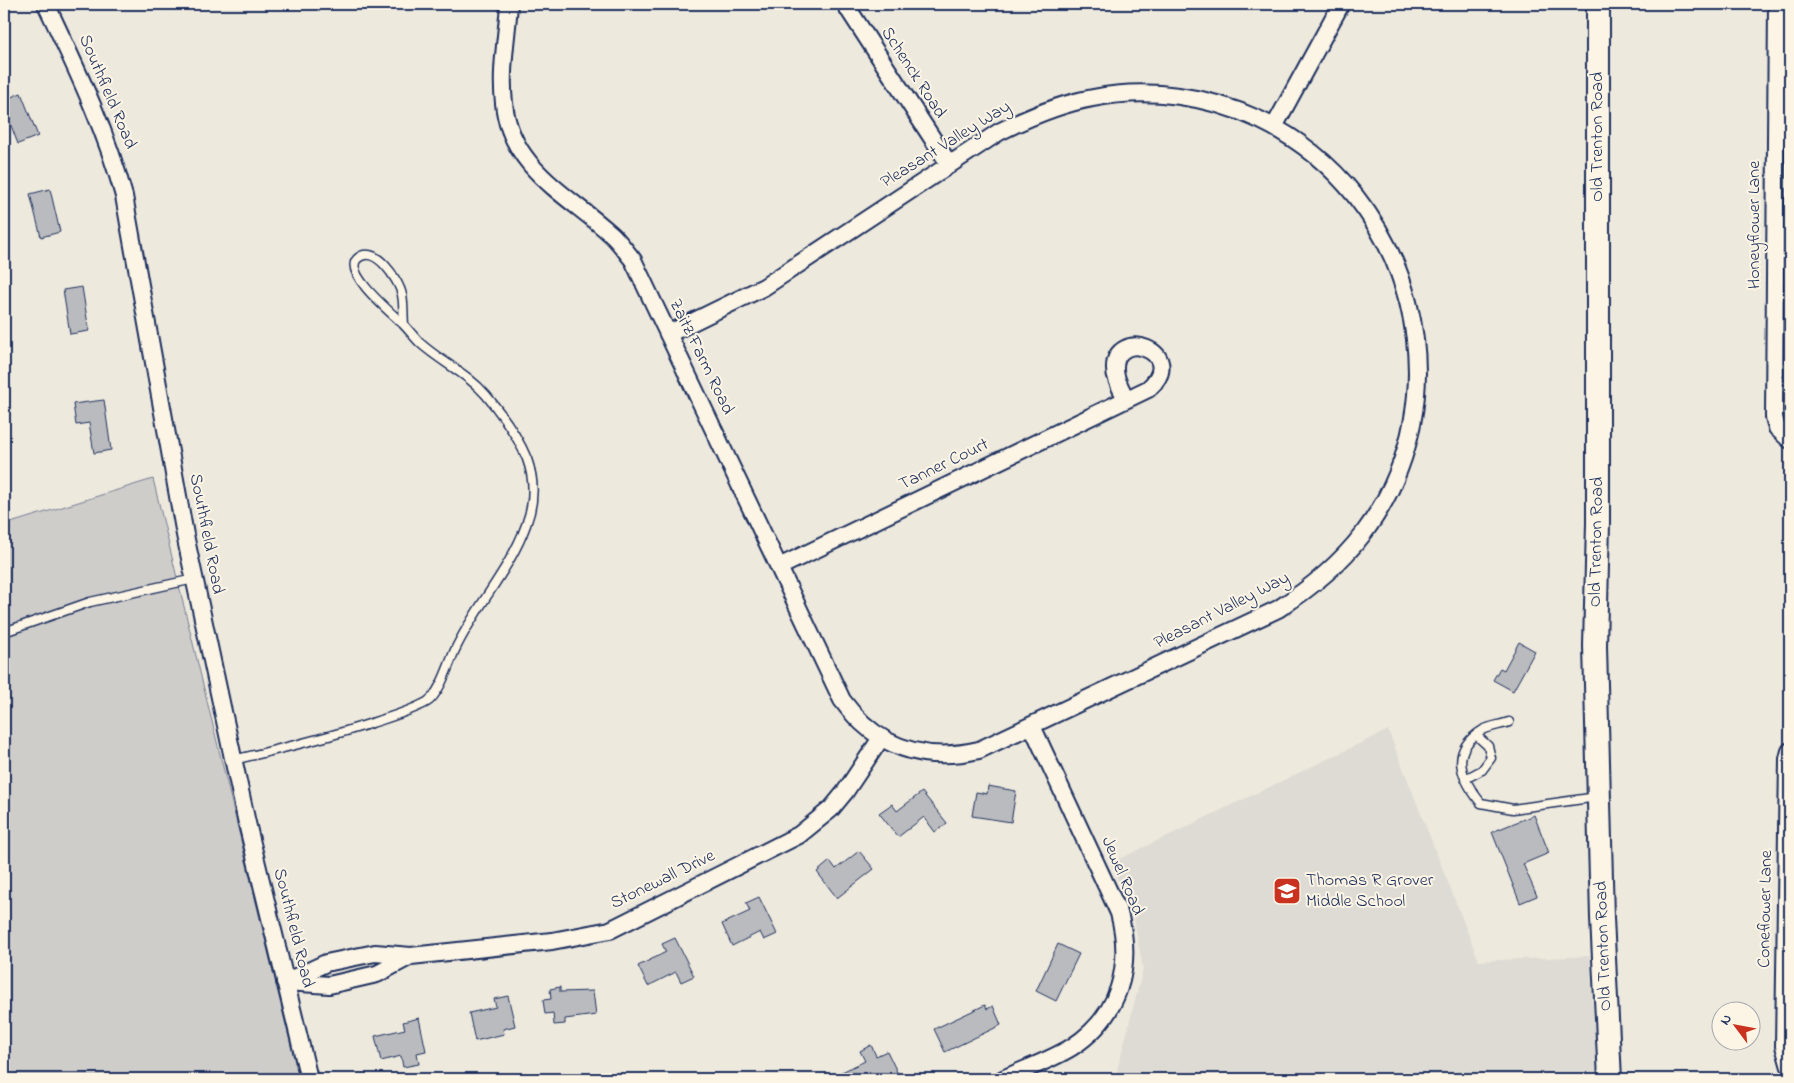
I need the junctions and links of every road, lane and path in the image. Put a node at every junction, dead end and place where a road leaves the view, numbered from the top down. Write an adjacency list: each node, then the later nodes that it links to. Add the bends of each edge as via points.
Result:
1 (46, 4): 14 (street, Southfield Road, via 98,115 124,196)
2 (510, 4): 10 (street, Zaitz Farm Road, via 504,103 514,141 538,175 612,235 633,260)
3 (845, 4): 8 (street, Schenck Road)
4 (1341, 4): 7 (street)
5 (1598, 4): 23 (main road, Old Trenton Road, via 1595,646)
6 (1777, 4): 12 (street, Honeyflower Lane, via 1774,417 1777,428)
7 (1274, 127): 8 (street, Pleasant Valley Way, via 1246,113 1214,103 1163,94 1124,94 1085,100 1030,116); 17 (street, Pleasant Valley Way, via 1321,160 1364,206 1395,261 1406,293 1415,341 1417,382 1414,416 1394,480 1364,534 1342,559 1302,594 1278,609)
8 (949, 164): 10 (street, Pleasant Valley Way, via 764,286)
9 (404, 324): 9 (lane, via 362,284 354,271 358,258 372,255 398,284); 21 (lane, via 419,342 480,389 510,430 526,459 533,485 526,526 468,624 429,701 319,741)
10 (668, 334): 13 (street, Zaitz Farm Road)
11 (1126, 399): 13 (street, Tanner Court)
12 (1790, 440)
13 (779, 567): 19 (street, Zaitz Farm Road, via 842,700 864,725)
14 (194, 578): 15 (lane, via 90,602); 21 (street, Southfield Road)
15 (4, 632)
16 (1509, 722): 18 (lane, via 1483,730)
17 (1032, 726): 19 (street, Pleasant Valley Way, via 997,743 961,754 940,756 899,747); 27 (street, Jewel Road, via 1119,913 1126,954 1118,992 1099,1024 1071,1048)
18 (1477, 736): 22 (lane, via 1460,757); 22 (lane, via 1488,746 1491,758 1482,770)
19 (881, 738): 24 (street, Stonewall Drive, via 845,792 816,823 799,835 610,930 552,941 412,956 377,974 328,985)
20 (1790, 751): 25 (street, Coneflower Lane, via 1784,1046)
21 (234, 760): 24 (street, Southfield Road)
22 (1465, 779): 23 (lane, via 1481,803 1513,809)
23 (1599, 797): 28 (main road, Old Trenton Road)
24 (285, 982): 26 (street, Southfield Road)
25 (1790, 1067)
26 (309, 1079)
27 (1003, 1079)
28 (1610, 1079)

